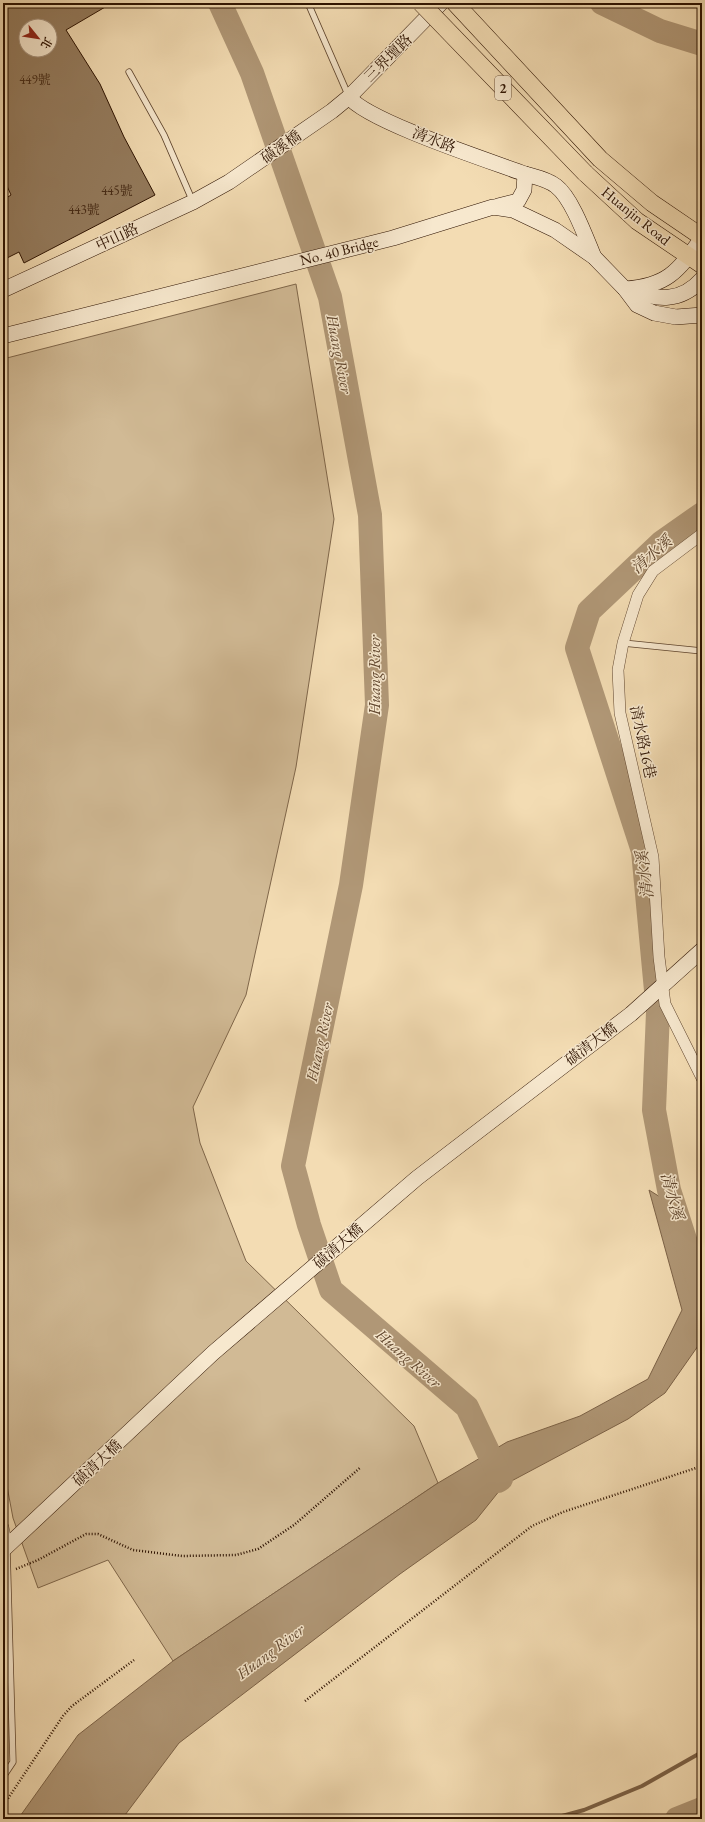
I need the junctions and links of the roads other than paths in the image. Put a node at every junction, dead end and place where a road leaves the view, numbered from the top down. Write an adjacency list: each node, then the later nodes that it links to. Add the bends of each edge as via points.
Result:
1 (308, 3): 6 (lane)
2 (421, 3): 15 (main road, Huanjin Road / 2, bridge, via 585,173 637,221)
3 (441, 3): 6 (street, 三界壇路)
4 (455, 3): 13 (main road, Huanjin Road / 2, via 600,159 652,203)
5 (129, 72): 10 (lane, via 164,135)
6 (349, 97): 7 (street, 三界壇路); 8 (street, 清水路, via 354,104 397,125)
7 (332, 111): 9 (street, 磺溪橋)
8 (525, 174): 11 (street, 清水路, via 524,190 518,201); 14 (street, 清水路, via 548,180 558,187 574,211)
9 (230, 182): 10 (street, 中山路)
10 (193, 202): 18 (street, 中山路)
11 (493, 208): 12 (street, 清水路); 14 (street, 清水路, via 513,210 525,215 555,230)
12 (393, 238): 20 (street, No. 40 Bridge)
13 (702, 238): 15 (street)
14 (594, 256): 17 (street, 清水路)
15 (695, 261): 17 (street, via 665,280 646,287)
16 (702, 279): 17 (street, via 694,289 668,298 650,297)
17 (625, 289): 19 (street, 清水路, via 637,305 654,313 676,317)
18 (3, 290)
19 (702, 314)
20 (3, 336)
21 (702, 534): 22 (street, 清水路16巷, via 653,571 638,595)
22 (623, 643): 23 (lane); 25 (street, 清水路16巷, via 618,670 620,713 653,857)
23 (702, 651)
24 (702, 950): 25 (street, 磺清大橋)
25 (662, 985): 26 (street, 清水路16巷, via 665,1004); 28 (street, 磺清大橋, via 631,1014 417,1178 213,1353)
26 (702, 1078)
27 (3, 1527): 28 (street)
28 (5, 1548): 29 (lane, via 8,1572 13,1762)
29 (3, 1777)
30 (702, 1818): 31 (lane)
31 (695, 1819)

